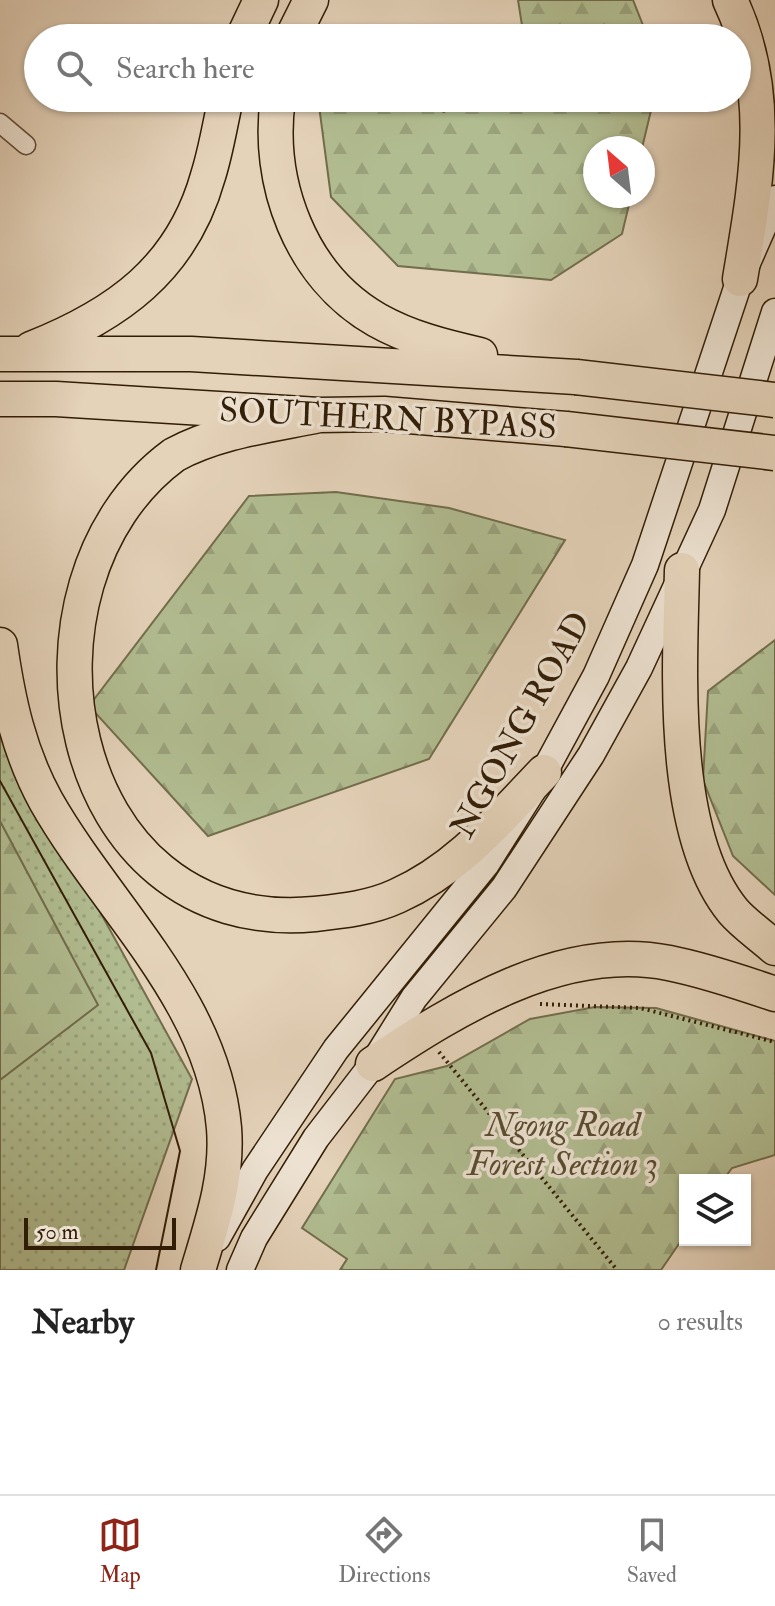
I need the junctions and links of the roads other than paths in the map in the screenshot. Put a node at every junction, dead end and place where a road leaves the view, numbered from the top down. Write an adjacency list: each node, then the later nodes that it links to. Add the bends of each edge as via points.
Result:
1 (261, 0): 4 (highway)
2 (311, 0): 5 (highway)
3 (730, 0): 6 (highway)
4 (250, 24)
5 (299, 24)
6 (742, 24)
7 (751, 64): 13 (highway, via 759,122 757,173)
8 (223, 112): 15 (highway, via 208,177 171,255 134,294 112,308 66,335)
9 (278, 112): 16 (highway, via 276,170 288,208 323,273 353,303 402,333 433,344)
10 (0, 123): 11 (street)
11 (26, 145)
12 (775, 199): 13 (main road, NGONG ROAD)
13 (740, 279): 23 (main road, NGONG ROAD, via 645,565 596,676)
14 (775, 312): 21 (main road, NGONG ROAD, via 712,510)
15 (10, 354): 16 (highway, SOUTHERN BYPASS, via 191,354)
16 (576, 377): 18 (highway, SOUTHERN BYPASS, bridge)
17 (0, 399): 19 (highway, SOUTHERN BYPASS)
18 (775, 400)
19 (319, 415): 20 (highway, SOUTHERN BYPASS, bridge, via 384,414 566,429); 23 (highway, via 238,431 173,456 128,488 84,542 58,603 49,687 61,744 81,784 107,824 150,868 185,892 245,912 293,916 352,911 443,872)
20 (775, 453)
21 (682, 570): 24 (highway, via 680,678 692,816 706,863 733,911); 26 (main road, NGONG ROAD, via 639,668 591,755 504,888 414,998)
22 (0, 645): 27 (highway, via 10,712 46,800 173,990 215,1078 224,1128 223,1187)
23 (544, 772): 27 (main road, NGONG ROAD, via 486,864 336,1049 255,1170)
24 (775, 948)
25 (775, 994): 26 (highway, via 667,962 622,959 566,966 513,985 422,1031)
26 (373, 1064): 28 (main road, NGONG ROAD, via 316,1138)
27 (199, 1270)
28 (240, 1270)

